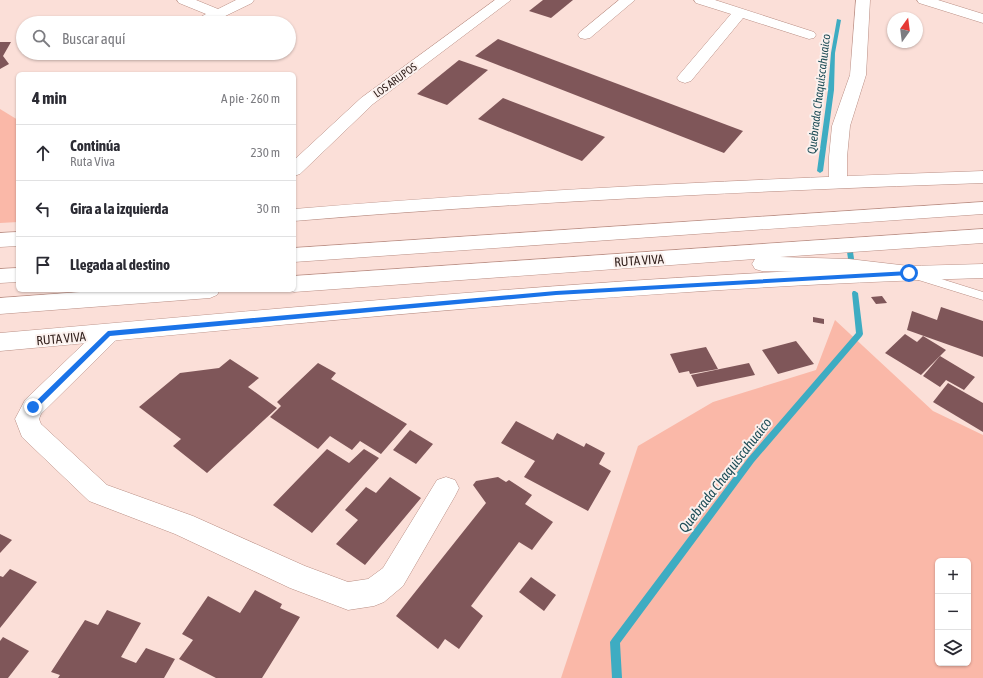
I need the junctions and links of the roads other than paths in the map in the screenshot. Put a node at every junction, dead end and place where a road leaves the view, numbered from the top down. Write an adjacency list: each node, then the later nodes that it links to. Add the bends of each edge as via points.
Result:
1 (184, 0): 9 (main road)
2 (246, 0): 9 (main road)
3 (504, 0): 15 (main road, LOS ARUPOS, via 367,100)
4 (628, 0): 12 (main road)
5 (701, 0): 8 (main road)
6 (863, 0): 17 (main road, via 858,75 841,126)
7 (924, 0): 11 (main road)
8 (740, 13): 13 (main road); 14 (main road)
9 (218, 14): 10 (main road)
10 (214, 16)
11 (983, 19)
12 (586, 35)
13 (809, 35)
14 (685, 78)
15 (296, 168)
16 (983, 178): 17 (main road)
17 (838, 182): 19 (main road, via 432,203)
18 (983, 208): 23 (main road)
19 (296, 215)
20 (983, 236): 24 (main road, RUTA VIVA)
21 (16, 239): 22 (main road)
22 (0, 240)
23 (296, 254)
24 (638, 260): 26 (main road, via 849,266); 29 (main road, RUTA VIVA)
25 (983, 271): 26 (main road, RUTA VIVA)
26 (909, 273): 31 (lane); 33 (main road, RUTA VIVA, via 556,293)
27 (16, 275): 28 (main road)
28 (0, 276)
29 (296, 284)
30 (184, 292): 32 (main road)
31 (983, 296)
32 (0, 306)
33 (108, 334): 34 (main road, RUTA VIVA); 35 (main road, via 33,407 27,419 31,430 98,493 184,525 300,578 348,596 374,592 393,577)
34 (0, 342)
35 (446, 488)

